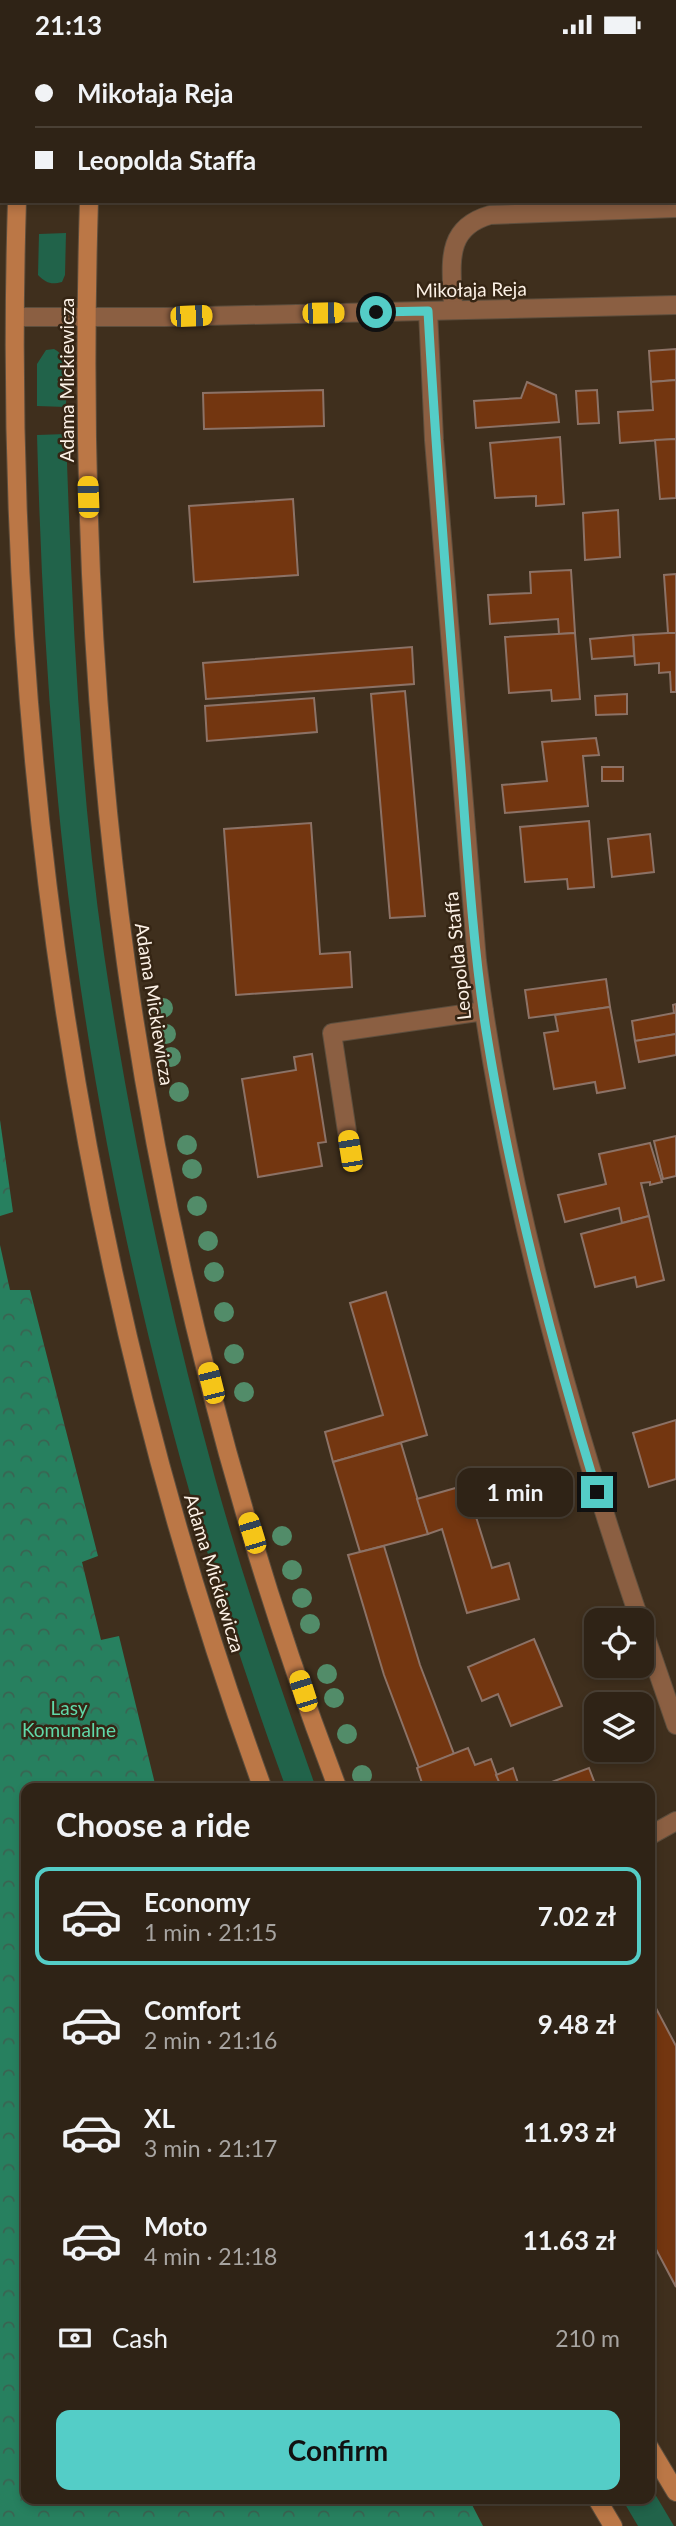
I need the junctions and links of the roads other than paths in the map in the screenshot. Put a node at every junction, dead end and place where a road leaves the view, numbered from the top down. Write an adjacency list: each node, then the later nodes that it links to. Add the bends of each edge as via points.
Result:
1 (17, 203): 7 (street, Adama Mickiewicza)
2 (89, 203): 8 (street, Adama Mickiewicza)
3 (676, 208): 5 (street, via 477,219 461,230 456,242)
4 (676, 305): 5 (street, Mikołaja Reja)
5 (453, 310): 6 (street, Mikołaja Reja)
6 (428, 311): 8 (street, Mikołaja Reja); 9 (street, Leopolda Staffa, via 434,440)
7 (16, 317): 8 (street, Mikołaja Reja); 14 (street, Adama Mickiewicza, via 21,591 31,747 68,1040 140,1390)
8 (86, 317): 15 (street, Adama Mickiewicza, via 86,432 98,689 116,886 138,1033 177,1241 219,1416 275,1605)
9 (484, 1011): 10 (street, via 332,1033); 11 (street, Leopolda Staffa, via 510,1163 533,1259 579,1432)
10 (350, 1151)
11 (636, 1608)
12 (654, 1661): 13 (street)
13 (676, 1725)
14 (261, 1783)
15 (336, 1783)
16 (676, 1821): 17 (street)
17 (655, 1833)
18 (655, 2457): 19 (street)
19 (676, 2492)
20 (600, 2504): 21 (street)
21 (613, 2526)

